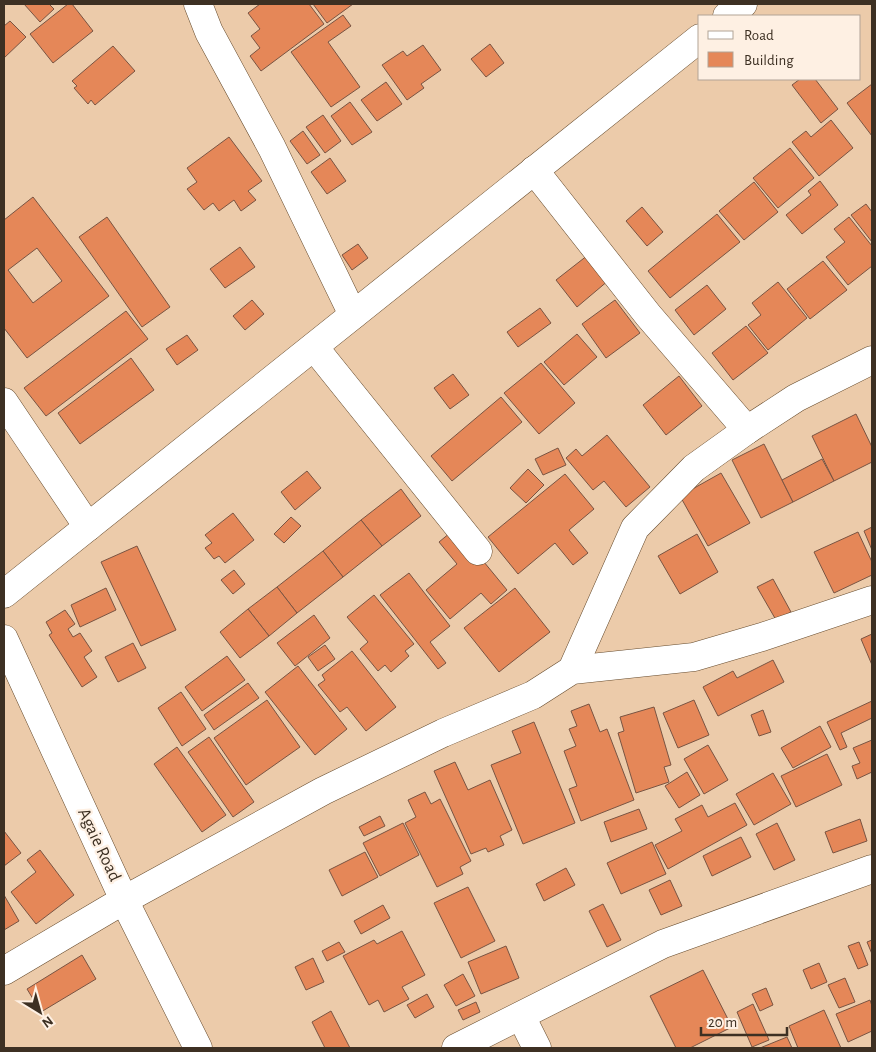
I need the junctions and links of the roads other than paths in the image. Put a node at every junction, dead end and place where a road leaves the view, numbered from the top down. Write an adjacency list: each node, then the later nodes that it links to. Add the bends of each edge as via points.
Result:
1 (198, 4): 6 (street, via 209,32 272,148)
2 (743, 4): 3 (street)
3 (728, 15)
4 (698, 40): 5 (street)
5 (534, 170): 6 (street); 10 (street, via 648,315)
6 (353, 315): 7 (street)
7 (314, 347): 11 (street); 12 (street)
8 (872, 360): 10 (street, via 796,398)
9 (4, 402): 11 (street)
10 (747, 430): 16 (street, via 694,468 635,528)
11 (88, 527): 13 (street)
12 (478, 551)
13 (4, 594)
14 (872, 600): 16 (street, via 694,657)
15 (4, 639): 18 (street, Agaie Road)
16 (572, 670): 18 (street, via 534,696 443,733 323,791)
17 (872, 869): 20 (street, via 663,944)
18 (124, 900): 19 (street); 21 (street, Agaie Road)
19 (4, 971)
20 (521, 1016): 22 (street); 23 (street)
21 (198, 1048)
22 (456, 1048)
23 (537, 1048)

